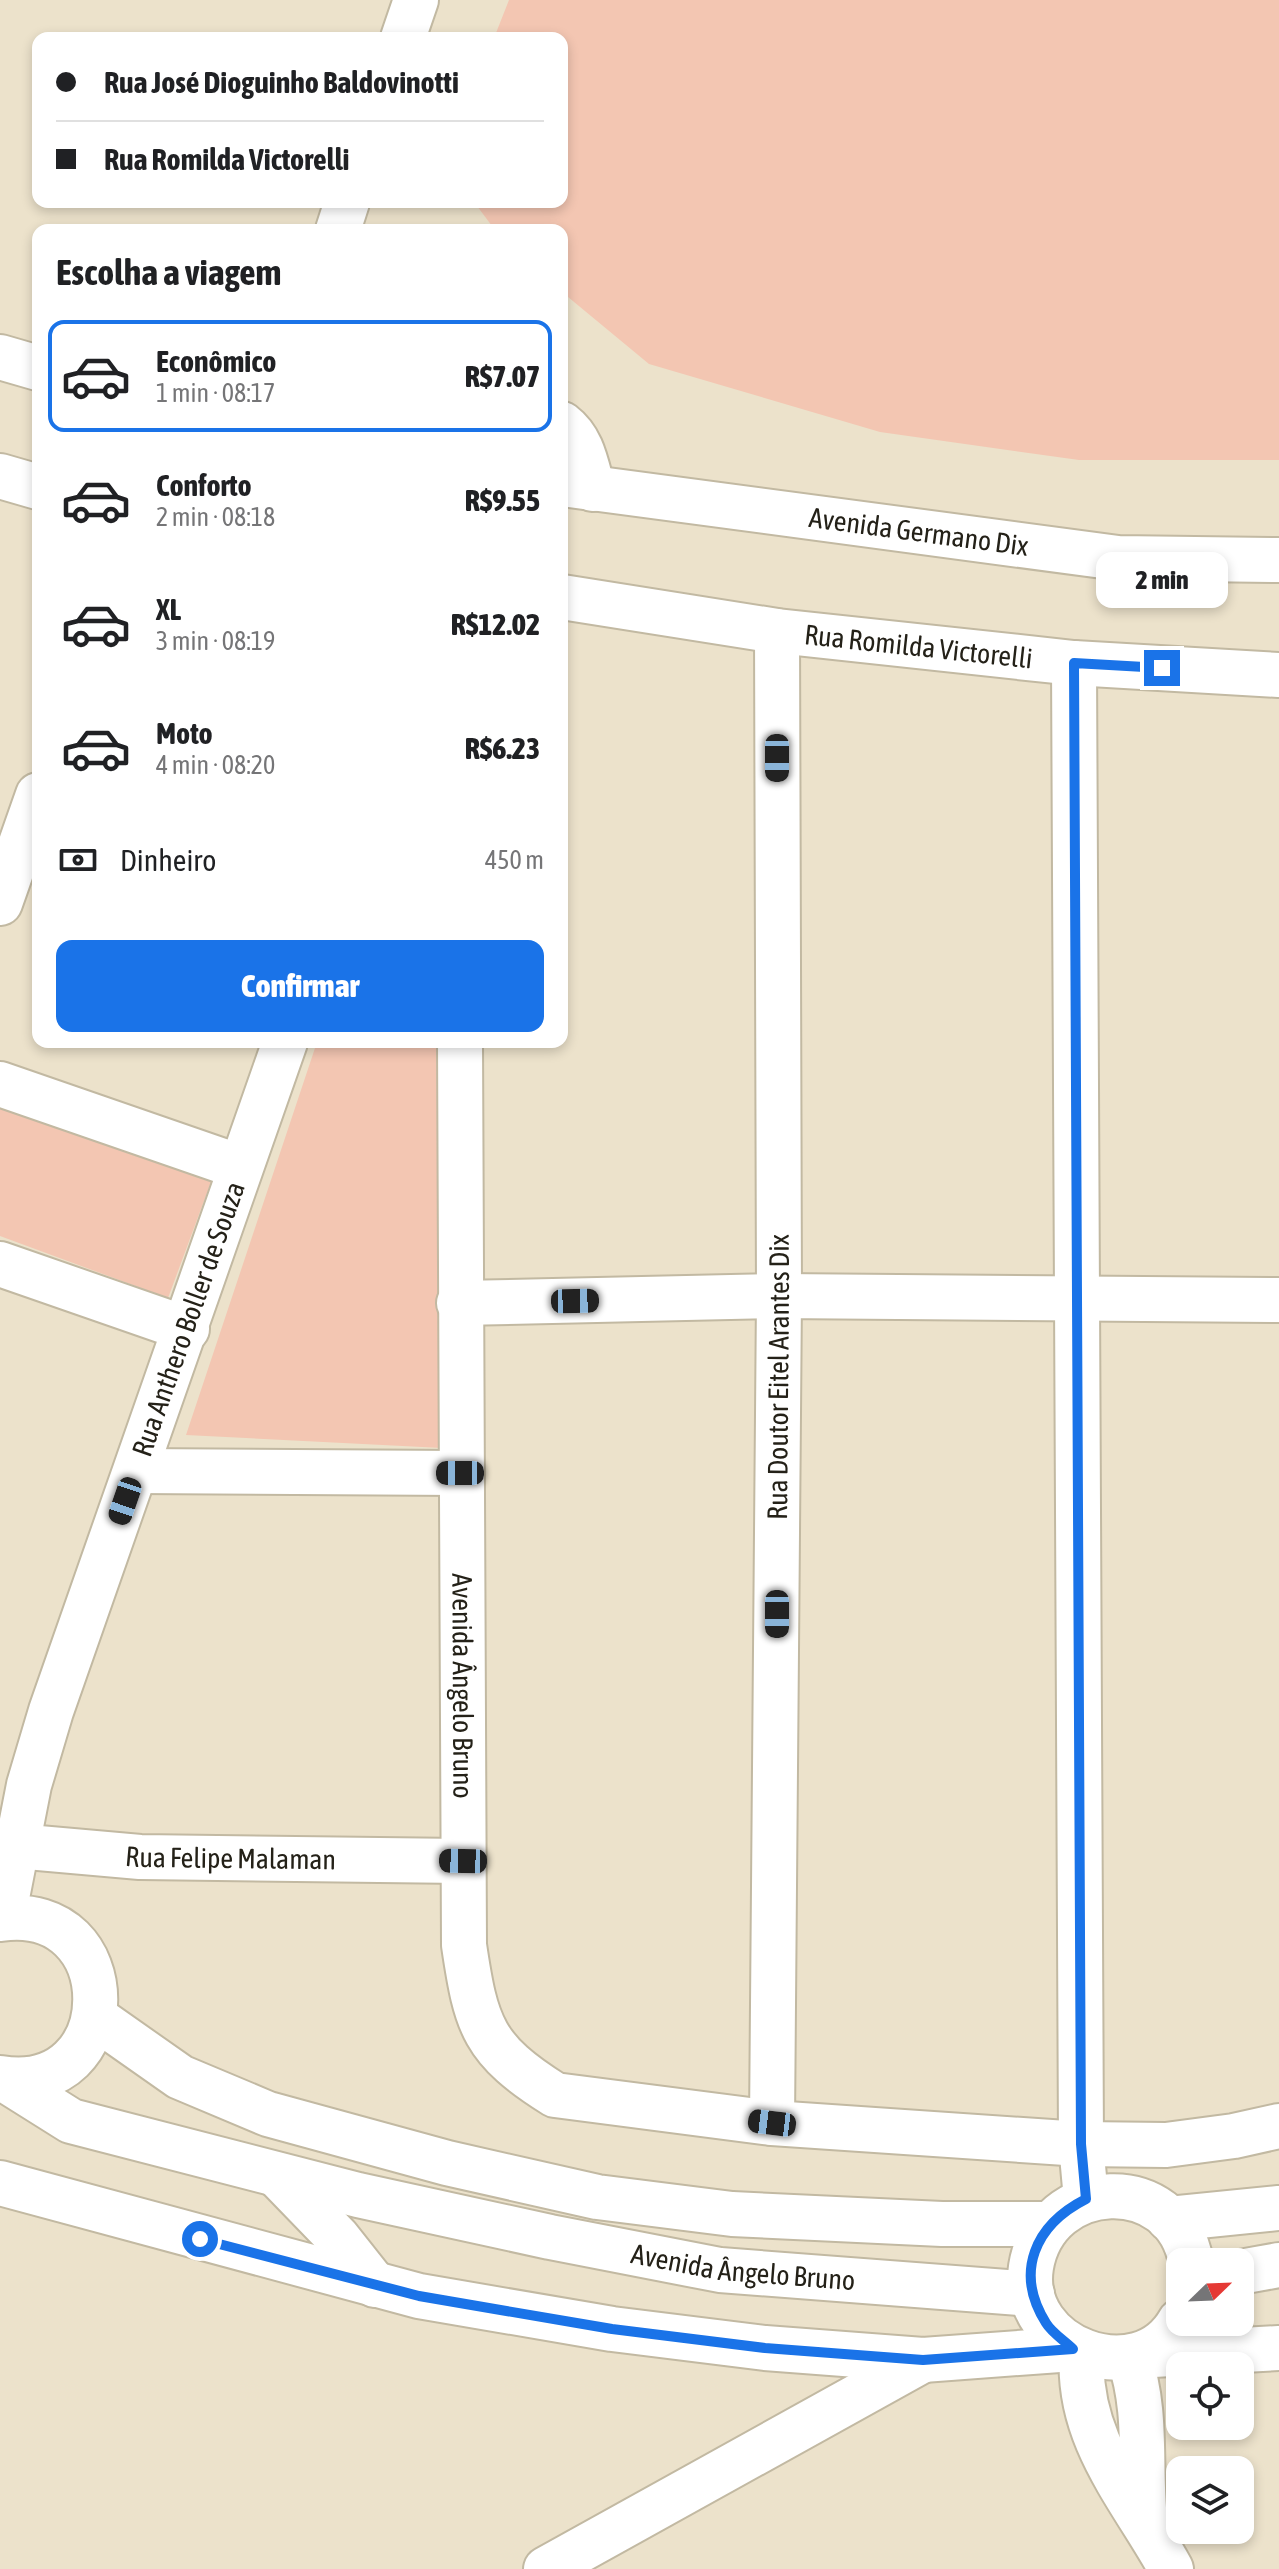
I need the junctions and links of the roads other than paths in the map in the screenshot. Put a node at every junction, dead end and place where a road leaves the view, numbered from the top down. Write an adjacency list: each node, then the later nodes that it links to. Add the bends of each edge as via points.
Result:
1 (416, 0): 2 (street)
2 (405, 32)
3 (0, 357): 4 (street)
4 (32, 366)
5 (568, 428): 8 (street, via 582,448)
6 (0, 476): 7 (street)
7 (32, 485)
8 (577, 486): 9 (street, Avenida Germano Dix, via 1118,558)
9 (1279, 560)
10 (568, 598): 11 (street, Rua Romilda Victorelli)
11 (777, 631): 12 (street, Rua Romilda Victorelli); 21 (street, Rua Doutor Eitel Arantes Dix)
12 (1074, 663): 13 (street, Rua Romilda Victorelli); 22 (street)
13 (1279, 675)
14 (32, 812): 15 (street)
15 (0, 903)
16 (283, 1048): 19 (street, Rua Anthero Boller de Souza)
17 (460, 1048): 24 (street, Avenida Ângelo Bruno)
18 (0, 1084): 19 (street)
19 (240, 1167): 25 (street, Rua Anthero Boller de Souza)
20 (0, 1264): 25 (street)
21 (779, 1296): 22 (street); 24 (street); 33 (street, Rua Doutor Eitel Arantes Dix)
22 (1079, 1298): 23 (street); 35 (street)
23 (1279, 1300)
24 (459, 1303): 27 (street, Avenida Ângelo Bruno)
25 (187, 1329): 26 (street, Rua Anthero Boller de Souza)
26 (136, 1471): 27 (street); 28 (street, Rua Anthero Boller de Souza)
27 (460, 1473): 29 (street, Avenida Ângelo Bruno)
28 (8, 1844): 29 (street, Rua Felipe Malaman, via 140,1857); 30 (street, Rua Anthero Boller de Souza)
29 (463, 1861): 33 (street, Avenida Ângelo Bruno, via 464,1945 472,1998 496,2051 525,2076 555,2095)
30 (1, 1918): 31 (street, via 54,1926 75,1942 90,1964)
31 (96, 2018): 32 (street, via 85,2043 67,2063 44,2076); 41 (street, Avenida Ângelo Bruno, via 180,2077 268,2114 597,2197 732,2214)
32 (2, 2078): 36 (street, Avenida Ângelo Bruno, via 71,2121)
33 (772, 2123): 35 (street, Avenida Ângelo Bruno)
34 (1279, 2126): 35 (street, Avenida Ângelo Bruno, via 1166,2145)
35 (1081, 2144): 38 (street)
36 (278, 2176): 45 (street); 46 (street, Avenida Ângelo Bruno, via 720,2270)
37 (0, 2183): 45 (street)
38 (1086, 2199): 40 (street, via 1130,2197); 41 (street)
39 (1279, 2208): 40 (street)
40 (1169, 2219): 42 (street)
41 (1050, 2224): 46 (street, via 1030,2270)
42 (1187, 2248)
43 (1279, 2265): 44 (street)
44 (1254, 2269)
45 (375, 2285): 51 (street, via 612,2329)
46 (1032, 2294): 49 (street, via 1047,2326)
47 (1166, 2336): 50 (street)
48 (1279, 2348): 50 (street)
49 (1078, 2351): 50 (street, via 1105,2359); 51 (street); 52 (street, via 1080,2384 1093,2431 1112,2472)
50 (1132, 2357): 52 (street, via 1142,2408)
51 (923, 2360): 53 (street)
52 (1146, 2523): 54 (street)
53 (546, 2569)
54 (1171, 2569)

